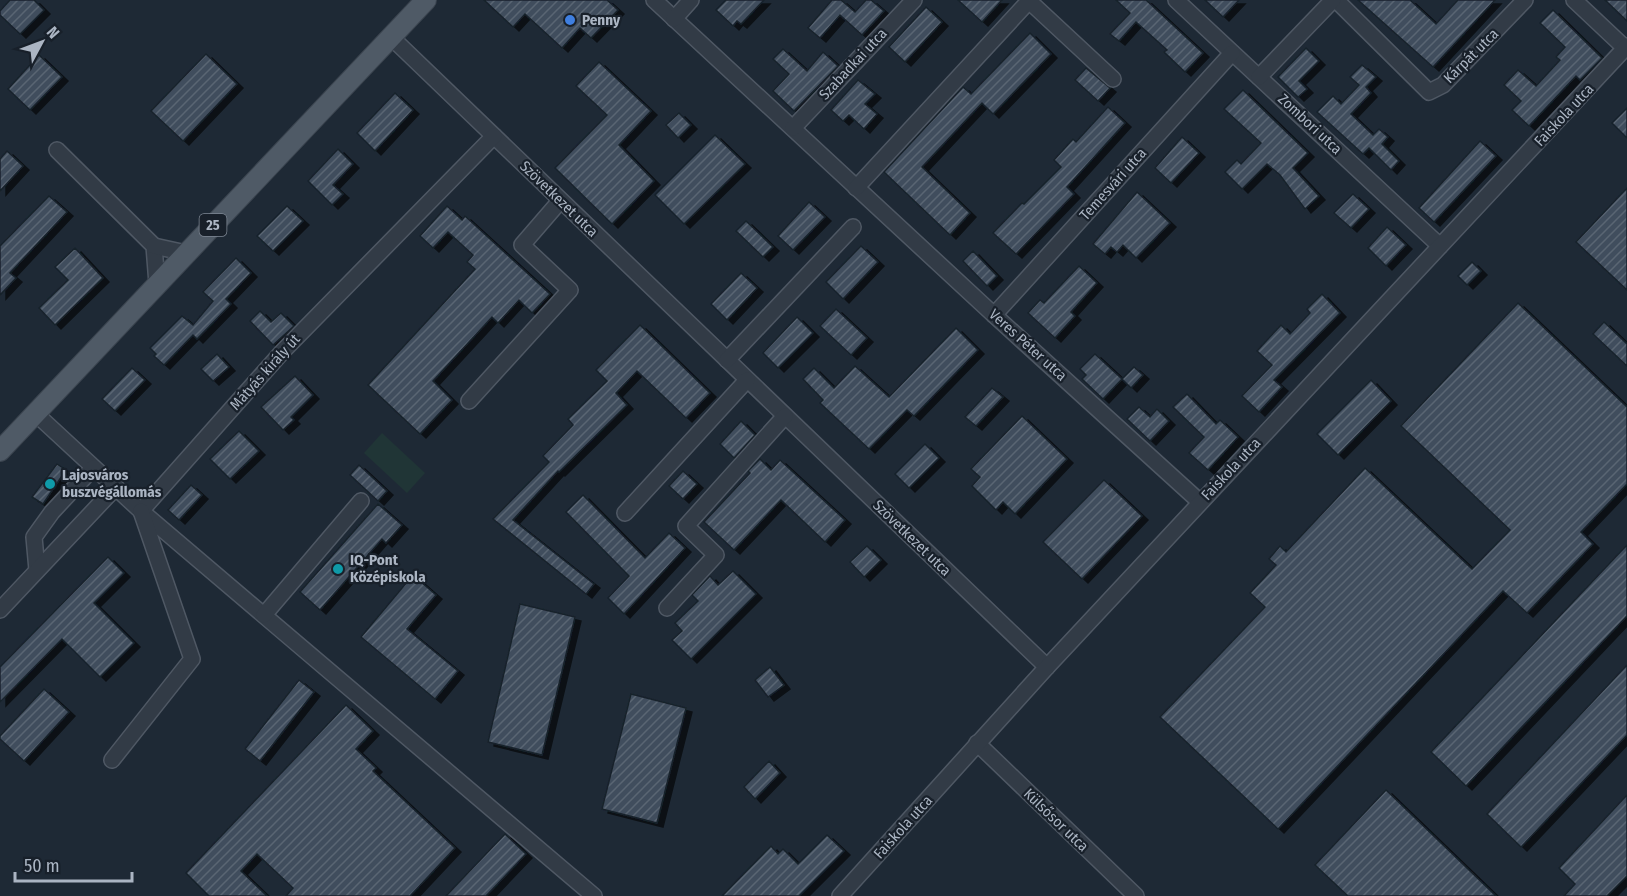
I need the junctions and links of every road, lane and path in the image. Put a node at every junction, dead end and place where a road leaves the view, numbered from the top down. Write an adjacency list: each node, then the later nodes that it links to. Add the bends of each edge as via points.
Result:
1 (426, 0): 10 (main road, 25)
2 (654, 0): 9 (street, Veres Péter utca)
3 (691, 0): 9 (street)
4 (914, 0): 15 (street, Szabadkai utca)
5 (1334, 0): 6 (street, Kárpát utca, via 1429,92 1443,85); 13 (street)
6 (1526, 0)
7 (1574, 0): 11 (street)
8 (1179, 1): 12 (street, Zombori utca)
9 (674, 19): 15 (street, Veres Péter utca)
10 (391, 37): 16 (street, Szövetkezet utca); 23 (main road, 25)
11 (1626, 47): 22 (street, Faiskola utca)
12 (1232, 53): 13 (street, Zombori utca); 25 (street, Temesvári utca)
13 (1260, 77): 22 (street, Zombori utca)
14 (1113, 79): 18 (street, via 1029,1)
15 (793, 128): 18 (street, Veres Péter utca)
16 (494, 136): 19 (street, Szövetkezet utca); 36 (street, Mátyás király út, via 283,351)
17 (57, 150): 21 (street)
18 (856, 188): 25 (street, Veres Péter utca)
19 (560, 201): 26 (street, Szövetkezet utca); 28 (street, via 522,245 570,290)
20 (852, 227): 26 (street)
21 (154, 246): 23 (street); 24 (street)
22 (1440, 246): 35 (street, Faiskola utca)
23 (186, 253): 24 (main road, 25)
24 (157, 284): 29 (main road, 25)
25 (994, 315): 35 (street, Veres Péter utca)
26 (726, 360): 27 (street, Szövetkezet utca)
27 (747, 380): 30 (street, Szövetkezet utca); 37 (street)
28 (469, 401)
29 (35, 413): 31 (main road, 25); 32 (street)
30 (785, 416): 39 (street, via 686,526 716,555); 42 (street, Szövetkezet utca)
31 (0, 451)
32 (93, 468): 33 (street); 38 (street, via 34,537)
33 (116, 487): 36 (street); 38 (street)
34 (361, 501): 41 (street)
35 (1200, 502): 42 (street, Faiskola utca)
36 (141, 511): 41 (street); 44 (street, via 192,659)
37 (625, 513)
38 (37, 570): 40 (street)
39 (667, 608)
40 (0, 610)
41 (264, 615): 45 (street)
42 (1047, 667): 43 (street, Faiskola utca)
43 (977, 743): 46 (street, Faiskola utca); 47 (street, Külsősor utca)
44 (112, 760)
45 (594, 896)
46 (840, 896)
47 (1136, 896)

